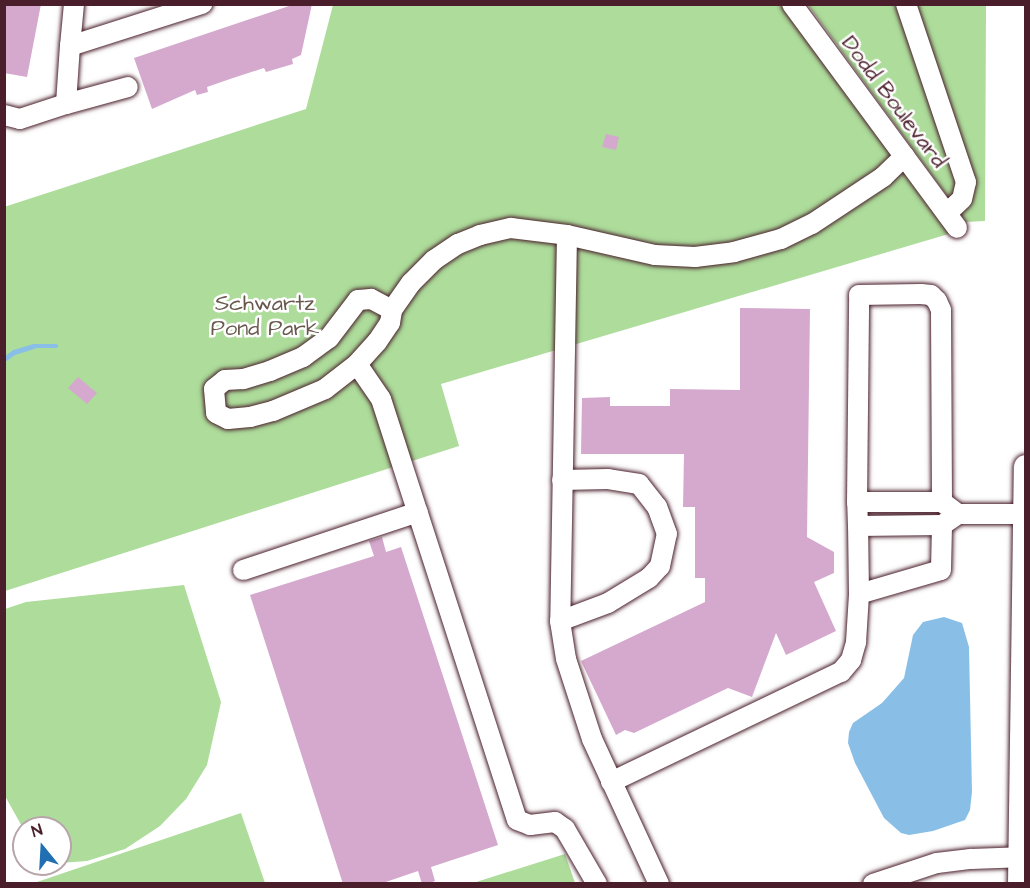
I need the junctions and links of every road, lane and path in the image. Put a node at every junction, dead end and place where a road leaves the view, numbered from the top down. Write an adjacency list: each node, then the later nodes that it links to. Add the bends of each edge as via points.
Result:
1 (74, 4): 5 (street)
2 (202, 4): 5 (street)
3 (792, 4): 9 (street, Dodd Boulevard)
4 (906, 4): 9 (street, Dodd Boulevard, via 966,182 952,220)
5 (70, 46): 7 (street)
6 (128, 87): 7 (street)
7 (66, 104): 8 (street, via 20,119)
8 (4, 115)
9 (905, 156): 10 (street, via 883,177 812,224 781,239 734,252 695,257 655,255)
10 (567, 235): 11 (street, via 511,228 458,244 434,260); 14 (street)
11 (392, 309): 12 (street, via 390,323); 12 (street, via 370,299 358,300 329,338 303,357 243,379 225,380 214,389 216,413 228,420 273,411 325,389)
12 (357, 364): 17 (street, via 381,399)
13 (1026, 467): 18 (main road)
14 (561, 480): 23 (street); 23 (street, via 608,479 639,484 657,507 667,534 660,566 649,578 608,603)
15 (857, 502): 16 (street); 16 (street, via 859,295 910,294 931,295 941,310); 20 (street)
16 (942, 502): 19 (street)
17 (418, 512): 21 (street); 27 (street, via 517,820 530,825 555,822 565,829)
18 (1023, 514): 19 (street); 24 (main road)
19 (950, 520): 20 (street); 22 (street, via 941,570)
20 (858, 526): 22 (street)
21 (243, 570)
22 (859, 594): 25 (street, via 856,642 841,672)
23 (560, 621): 25 (street, via 566,659 592,739)
24 (1024, 667): 26 (main road)
25 (611, 782): 28 (street)
26 (1023, 857): 29 (street, via 937,863); 30 (main road)
27 (597, 884)
28 (659, 884)
29 (873, 884)
30 (1020, 884)

